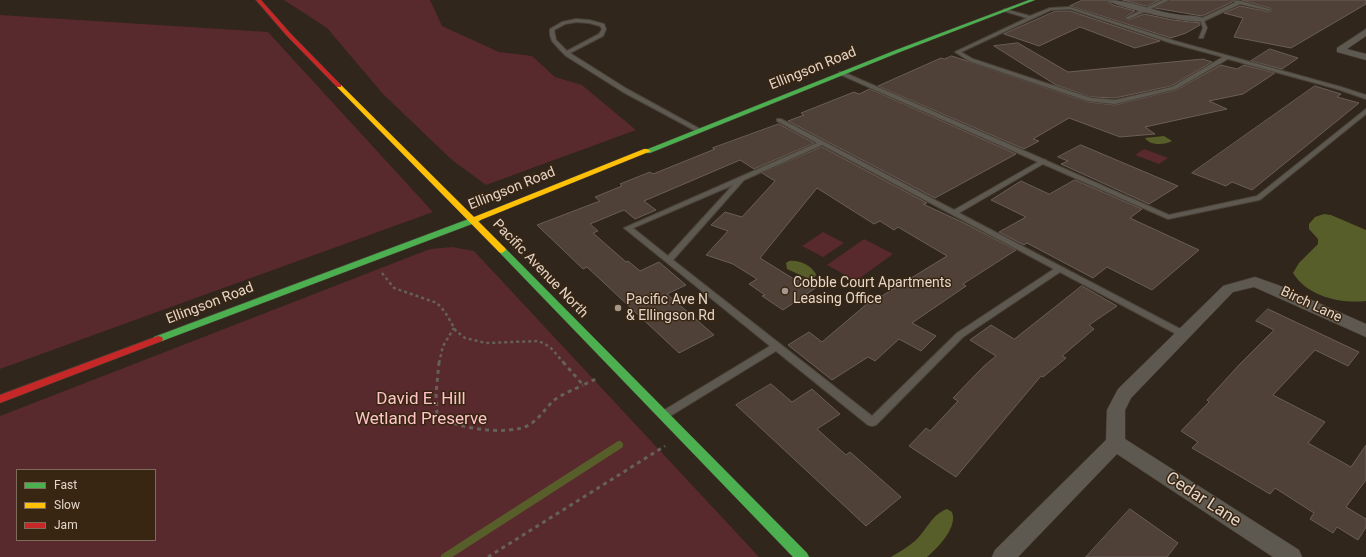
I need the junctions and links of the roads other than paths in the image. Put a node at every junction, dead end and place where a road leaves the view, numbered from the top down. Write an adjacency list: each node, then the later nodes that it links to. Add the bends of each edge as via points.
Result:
1 (258, 0): 27 (main road, Pacific Avenue North, via 289,35)
2 (1033, 0): 8 (main road, Ellingson Road)
3 (1110, 0): 7 (street)
4 (1166, 0): 7 (lane)
5 (1231, 0): 6 (lane)
6 (1240, 2): 9 (lane); 12 (lane)
7 (1146, 9): 11 (lane); 12 (street, via 1175,17)
8 (1006, 10): 10 (lane); 18 (main road, Ellingson Road)
9 (1270, 10)
10 (1031, 18): 16 (lane, via 1050,9 1070,8); 16 (lane, via 957,52 961,56 1101,102 1115,102 1174,88)
11 (1127, 18)
12 (1202, 20): 14 (lane, via 1205,28)
13 (1366, 32): 17 (street, via 1340,50)
14 (1201, 37)
15 (567, 53): 15 (lane, via 556,44 551,34 552,29 565,22 574,21 602,25 604,29 601,35); 22 (lane, via 638,99)
16 (1227, 57): 19 (lane)
17 (1366, 57)
18 (842, 73): 22 (main road, Ellingson Road); 24 (lane)
19 (1366, 97)
20 (1366, 111): 24 (lane, via 1259,198 1168,217)
21 (779, 120): 23 (lane)
22 (698, 130): 27 (main road, Ellingson Road)
23 (821, 143): 25 (lane); 26 (lane)
24 (1044, 161): 26 (lane)
25 (742, 179): 28 (lane); 28 (lane, via 628,228)
26 (955, 212): 29 (lane)
27 (473, 220): 33 (main road, Ellingson Road); 34 (main road, Pacific Avenue North)
28 (668, 260): 32 (lane)
29 (1060, 268): 31 (lane); 32 (lane, via 960,335 872,422)
30 (1366, 331): 31 (street, Birch Lane, via 1255,282 1239,284 1228,289)
31 (1183, 334): 35 (street, via 1124,394 1116,410)
32 (775, 347): 34 (lane)
33 (0, 399)
34 (663, 415): 36 (main road, Pacific Avenue North)
35 (1116, 443): 37 (street); 38 (street, Cedar Lane)
36 (802, 557)
37 (1003, 557)
38 (1291, 557)

